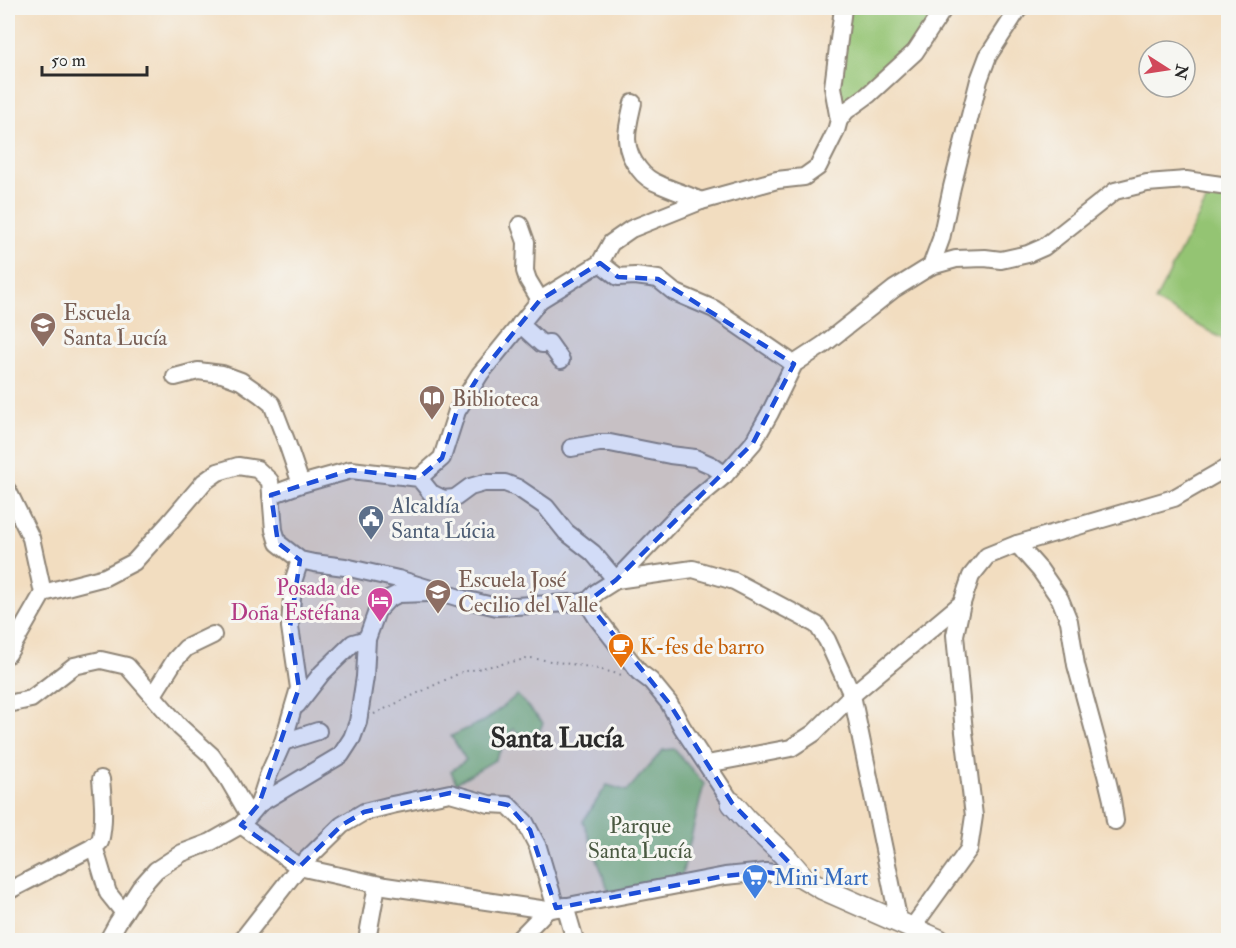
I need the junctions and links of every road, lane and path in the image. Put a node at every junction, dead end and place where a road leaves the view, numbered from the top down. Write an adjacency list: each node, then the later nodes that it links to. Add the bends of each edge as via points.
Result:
1 (843, 8): 5 (street, via 833,87)
2 (944, 8): 5 (street, via 915,52)
3 (1019, 8): 10 (street, via 988,56 979,80)
4 (633, 103): 7 (street, via 626,142 631,159 659,185)
5 (839, 120): 7 (street, via 818,167 804,177 777,180)
6 (1228, 186): 10 (street, via 1186,180 1147,183 1115,191 1044,247 1028,254 1001,260 956,259)
7 (701, 201): 9 (street, via 631,229 611,243)
8 (520, 225): 11 (street, via 526,242 525,271)
9 (600, 263): 11 (street); 14 (street, via 618,277 658,279 674,292 714,309)
10 (931, 266): 14 (street)
11 (540, 300): 12 (street)
12 (520, 324): 13 (street, via 542,344 549,344); 19 (street, via 480,374 457,411 442,458)
13 (561, 360)
14 (794, 364): 18 (street, via 753,443)
15 (175, 377): 20 (street, via 198,371 222,374 241,381 272,404)
16 (571, 448): 18 (street, via 610,443 695,458)
17 (1228, 467): 23 (street, via 1174,498)
18 (725, 475): 25 (street, via 681,512)
19 (419, 478): 20 (street, via 351,470); 25 (street, via 431,493 443,499 455,498 484,483 505,483 518,488 546,507)
20 (301, 484): 22 (street)
21 (8, 491): 27 (street, via 31,538)
22 (271, 495): 24 (street, via 278,543); 27 (street, via 270,482 258,469 238,466 218,472 204,482 134,562 105,577)
23 (1017, 544): 29 (street, via 987,556 970,576); 45 (street, via 1060,599 1069,621)
24 (300, 560): 26 (street, via 345,567); 37 (street, via 293,582 290,627 299,688)
25 (616, 580): 28 (street); 35 (street, via 693,569 734,581 817,625)
26 (442, 592): 28 (street, via 497,607); 31 (street, via 398,594 388,599 378,611)
27 (43, 593): 32 (street)
28 (587, 602): 33 (street, via 639,672)
29 (962, 603): 35 (street); 53 (street, via 955,634 974,816 969,849)
30 (213, 635): 34 (street, via 186,648)
31 (367, 639): 37 (street, via 353,643); 38 (street)
32 (8, 654)
33 (651, 681): 38 (path, via 531,658 462,672); 41 (street)
34 (153, 695): 36 (street, via 127,666 101,660 75,666 31,699); 44 (street, via 212,756)
35 (852, 695): 41 (street, via 814,733 791,748); 53 (street)
36 (8, 704)
37 (294, 708): 40 (street)
38 (358, 722): 44 (street, via 340,755)
39 (318, 731): 40 (street)
40 (283, 742): 44 (street)
41 (707, 764): 43 (street)
42 (101, 779): 46 (street, via 102,835)
43 (732, 803): 48 (main road)
44 (249, 815): 47 (street); 52 (street, via 211,842 182,853 156,870)
45 (1115, 821)
46 (94, 846): 50 (street); 52 (street, via 108,893)
47 (299, 867): 49 (street); 51 (street, via 342,825 364,812 450,793 508,805 525,822 538,847); 56 (street)
48 (804, 878): 51 (street, via 766,872 725,876); 53 (main road)
49 (377, 885): 51 (street); 54 (street)
50 (8, 891)
51 (556, 908): 57 (street); 58 (street)
52 (124, 913): 55 (street)
53 (905, 925): 59 (main road)
54 (370, 939)
55 (108, 940)
56 (242, 940)
57 (518, 940)
58 (575, 940)
59 (939, 940)

